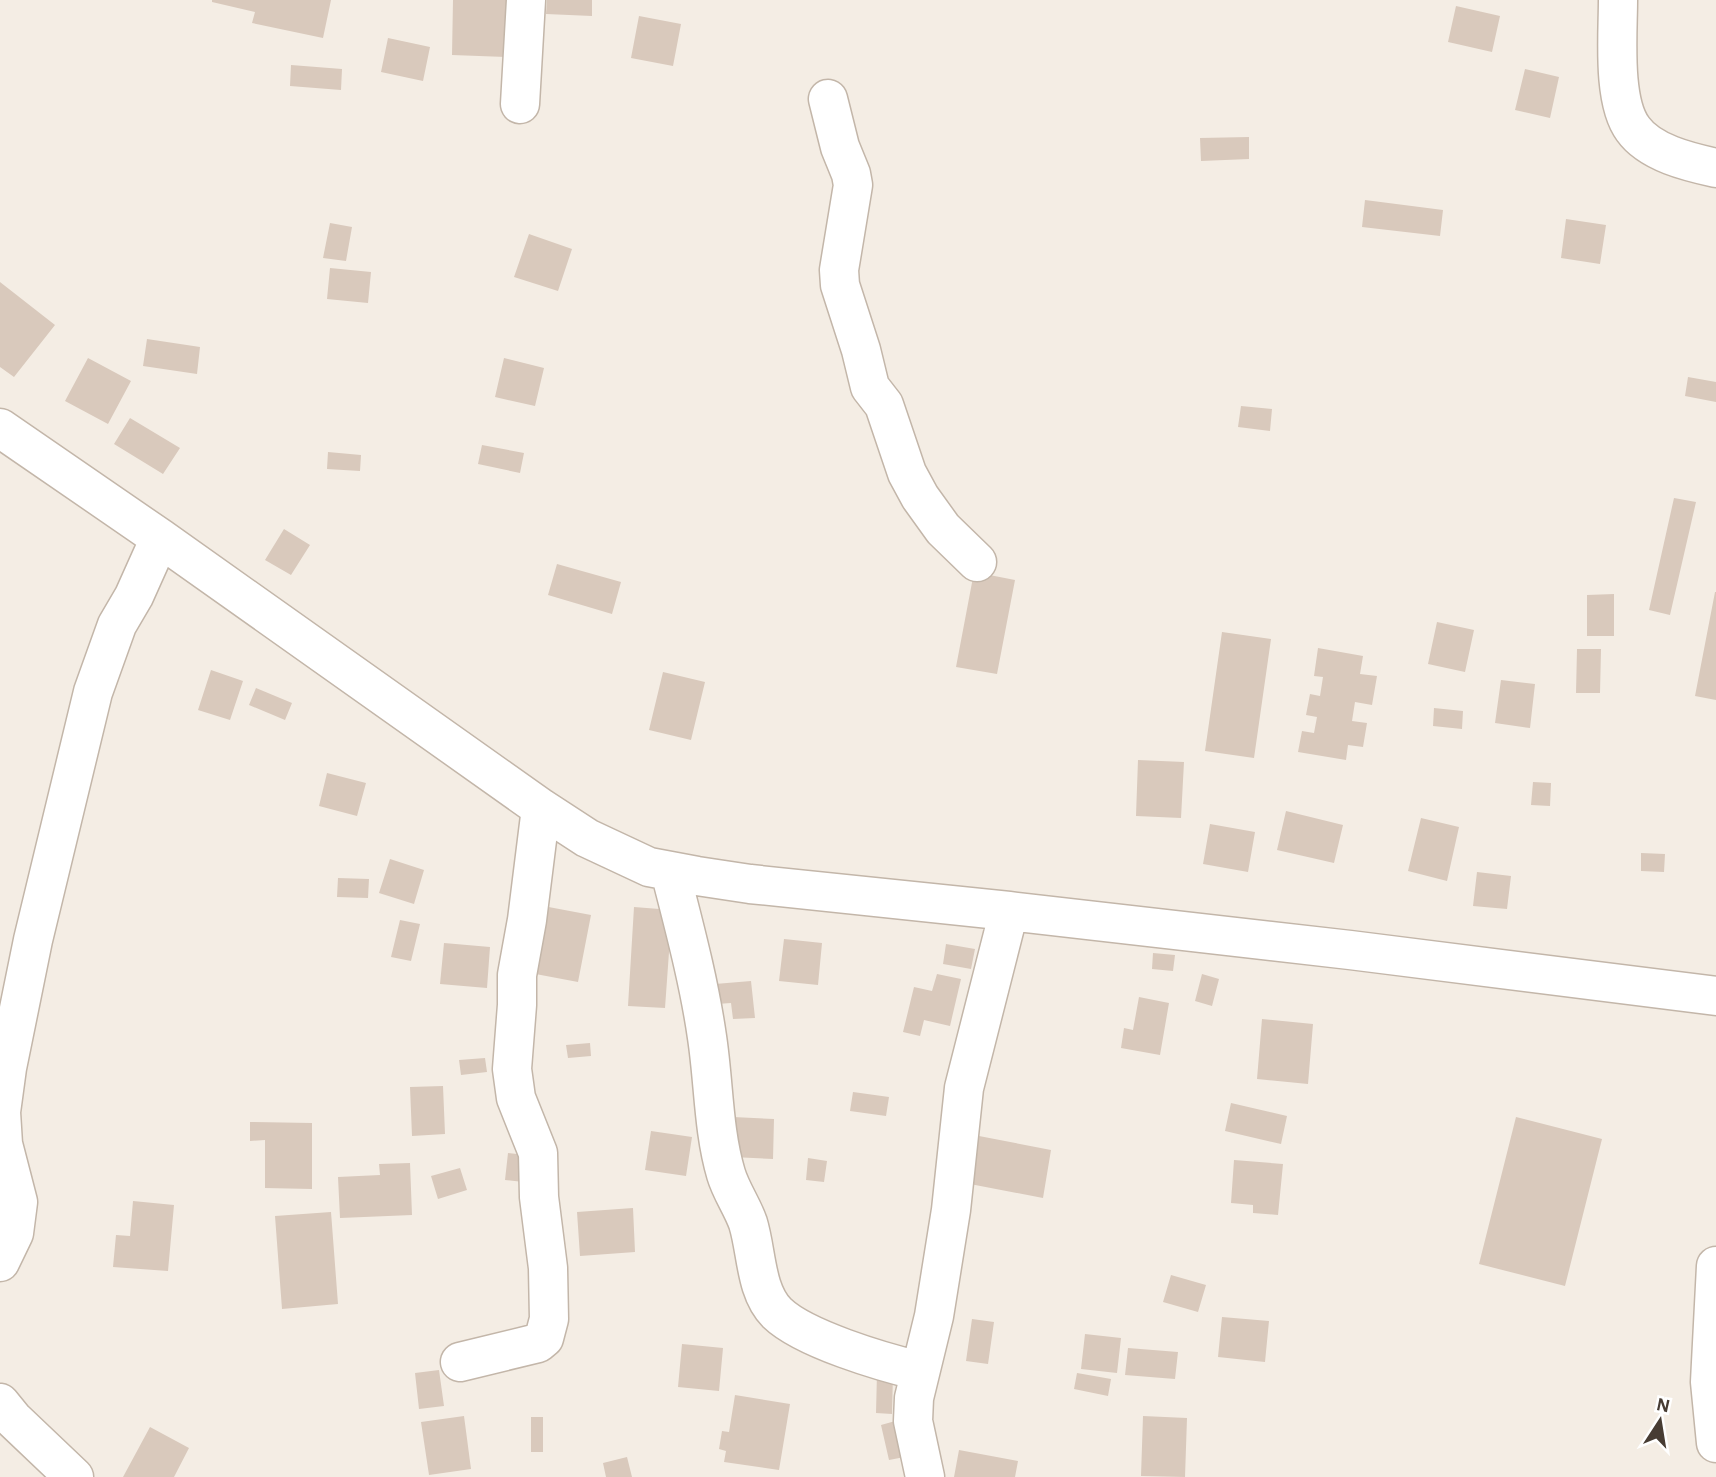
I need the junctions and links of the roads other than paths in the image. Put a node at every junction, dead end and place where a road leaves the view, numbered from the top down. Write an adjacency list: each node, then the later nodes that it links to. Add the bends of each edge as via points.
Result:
1 (526, 0): 4 (street)
2 (1618, 0): 5 (street, via 1621,97 1633,130 1671,155)
3 (828, 99): 8 (street, via 853,185 840,285 870,387 884,405 920,498)
4 (520, 104)
5 (1716, 168)
6 (0, 428): 7 (street)
7 (160, 538): 9 (street); 13 (street, via 117,625 93,692 33,940 1,1112 2,1144 18,1202 14,1233)
8 (977, 562)
9 (541, 808): 10 (street, via 587,838 649,867); 15 (street, via 517,975 512,1069 516,1098 538,1153 549,1320 538,1343)
10 (670, 871): 11 (street, via 750,884); 16 (street, via 702,998 718,1142 726,1176 747,1222 766,1298 790,1323 854,1352)
11 (1009, 911): 12 (street); 16 (street, via 964,1088 951,1210)
12 (1716, 996)
13 (0, 1262)
14 (1716, 1266): 18 (street, via 1710,1382)
15 (460, 1362)
16 (920, 1371): 20 (street, via 913,1422)
17 (0, 1403): 19 (street)
18 (1716, 1443)
19 (64, 1474)
20 (925, 1477)

